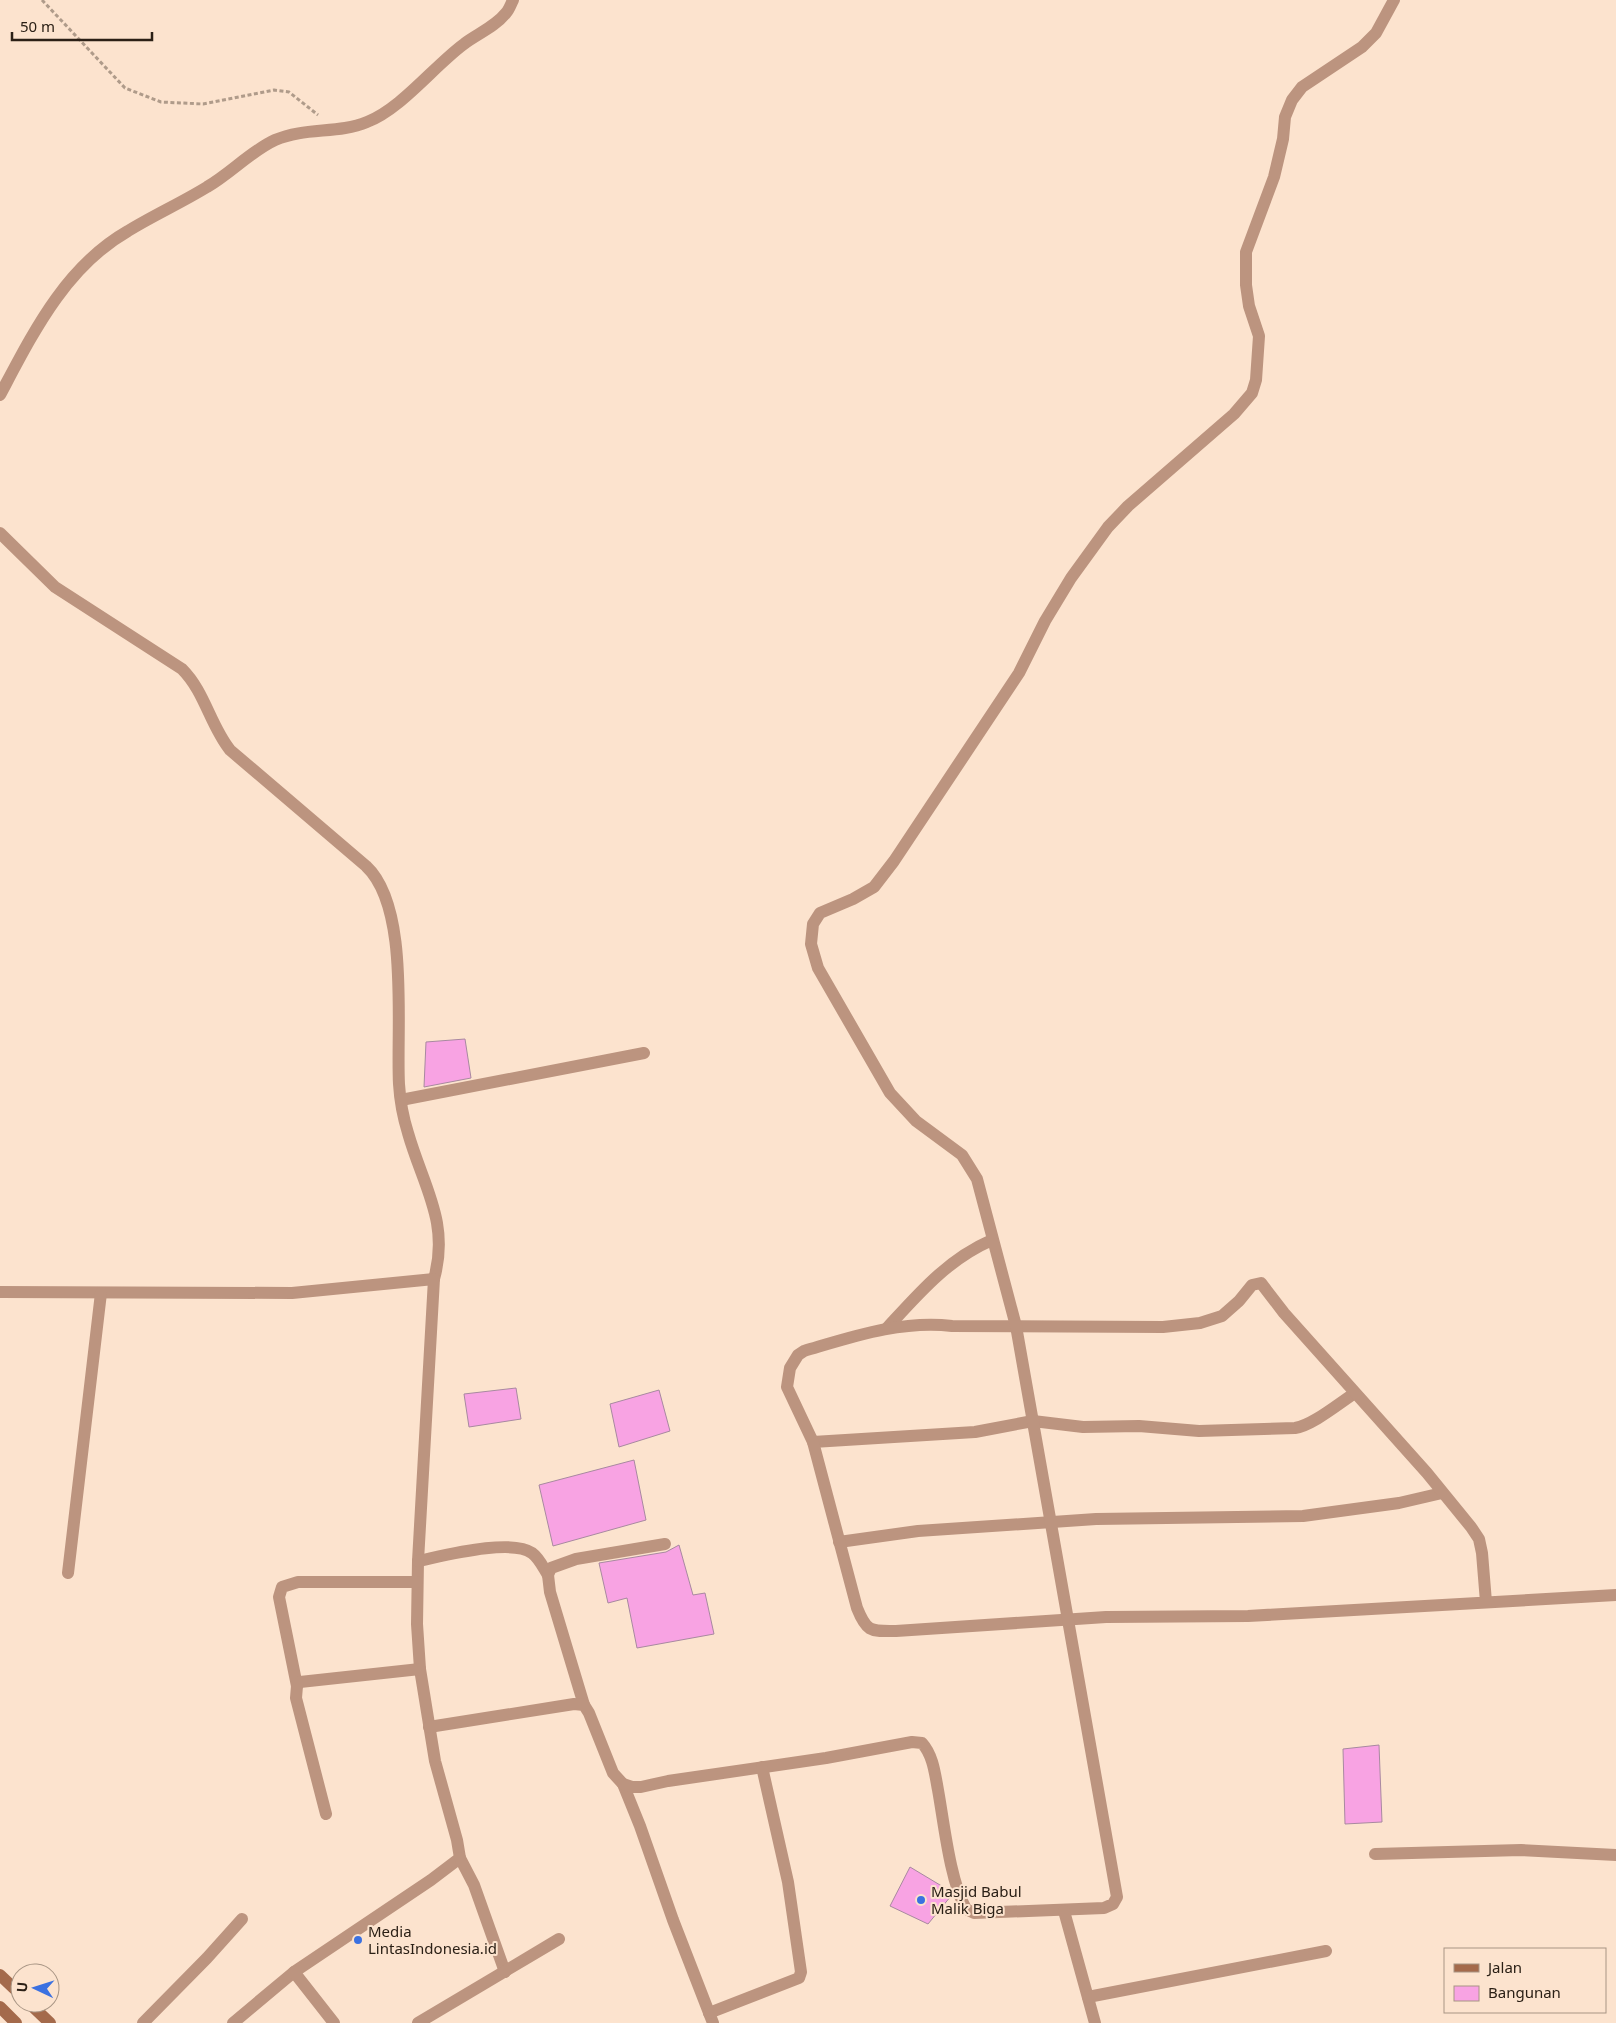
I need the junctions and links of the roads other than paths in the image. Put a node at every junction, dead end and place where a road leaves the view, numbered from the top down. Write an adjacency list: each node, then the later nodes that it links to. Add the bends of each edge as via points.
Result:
1 (514, 0): 3 (street, via 499,20 464,44 412,90 369,122 348,129 300,133 275,140 228,175 174,208 127,231 64,285)
2 (1394, 0): 7 (street, via 1376,34 1302,88 1288,109 1274,177 1246,252 1247,292 1259,336 1256,380 1247,400 1108,527 1071,578 1019,673 890,868 874,887 826,909 813,924 810,944 813,955 868,1057 890,1093 916,1121 962,1155 977,1179)
3 (0, 395)
4 (0, 533): 6 (street, via 56,587 182,668 194,681 230,750 372,872 384,895 397,959)
5 (644, 1053): 6 (street)
6 (401, 1100): 8 (street, via 408,1134 435,1209 441,1236 440,1260)
7 (992, 1240): 11 (street); 12 (street, via 941,1270)
8 (434, 1280): 10 (street, via 314,1292); 20 (street)
9 (0, 1292): 10 (street)
10 (101, 1294): 21 (street)
11 (1016, 1326): 12 (street, via 927,1324); 13 (street, via 1163,1327 1200,1323 1222,1316 1252,1285 1259,1282); 14 (street)
12 (887, 1328): 15 (street, via 804,1351 793,1363 787,1387)
13 (1355, 1393): 14 (street, via 1315,1420 1295,1428 1200,1431); 16 (street)
14 (1033, 1421): 15 (street, via 975,1432); 17 (street)
15 (813, 1442): 18 (street)
16 (1442, 1493): 17 (street, via 1399,1504 1303,1516); 25 (street, via 1479,1539)
17 (1052, 1522): 18 (street, via 910,1532); 26 (street)
18 (839, 1542): 26 (street, via 857,1608 864,1626 870,1630)
19 (665, 1544): 22 (street, via 576,1559 551,1568)
20 (418, 1561): 22 (street, via 484,1549 519,1547 532,1552); 23 (street)
21 (68, 1572)
22 (548, 1575): 29 (street, via 556,1615)
23 (417, 1582): 27 (street); 28 (street, via 298,1582 282,1587 279,1597)
24 (1616, 1595): 25 (street)
25 (1486, 1602): 26 (street, via 1267,1615)
26 (1069, 1619): 37 (street, via 1118,1897 1104,1908)
27 (420, 1669): 28 (street, via 300,1682); 30 (street)
28 (297, 1686): 33 (street, via 296,1698)
29 (584, 1705): 30 (street); 32 (street, via 613,1773)
30 (429, 1728): 36 (street)
31 (762, 1767): 32 (street, via 641,1787); 37 (street, via 922,1743 928,1750 954,1874 966,1909 974,1913); 48 (street, via 788,1882 802,1972 799,1978)
32 (623, 1784): 48 (street)
33 (326, 1814)
34 (1375, 1854): 35 (street, via 1521,1850)
35 (1616, 1855)
36 (460, 1858): 41 (street); 42 (street, via 474,1885)
37 (1064, 1911): 45 (street)
38 (242, 1918): 51 (street)
39 (559, 1939): 42 (street)
40 (1326, 1951): 45 (street)
41 (294, 1972): 52 (street); 53 (street)
42 (505, 1972): 54 (street)
43 (0, 1975): 44 (main road)
44 (10, 1984)
45 (1088, 1997): 55 (street)
46 (0, 2007): 49 (main road)
47 (40, 2013): 50 (main road)
48 (711, 2018)
49 (16, 2023)
50 (50, 2023)
51 (143, 2023)
52 (233, 2023)
53 (334, 2023)
54 (418, 2023)
55 (1095, 2023)

